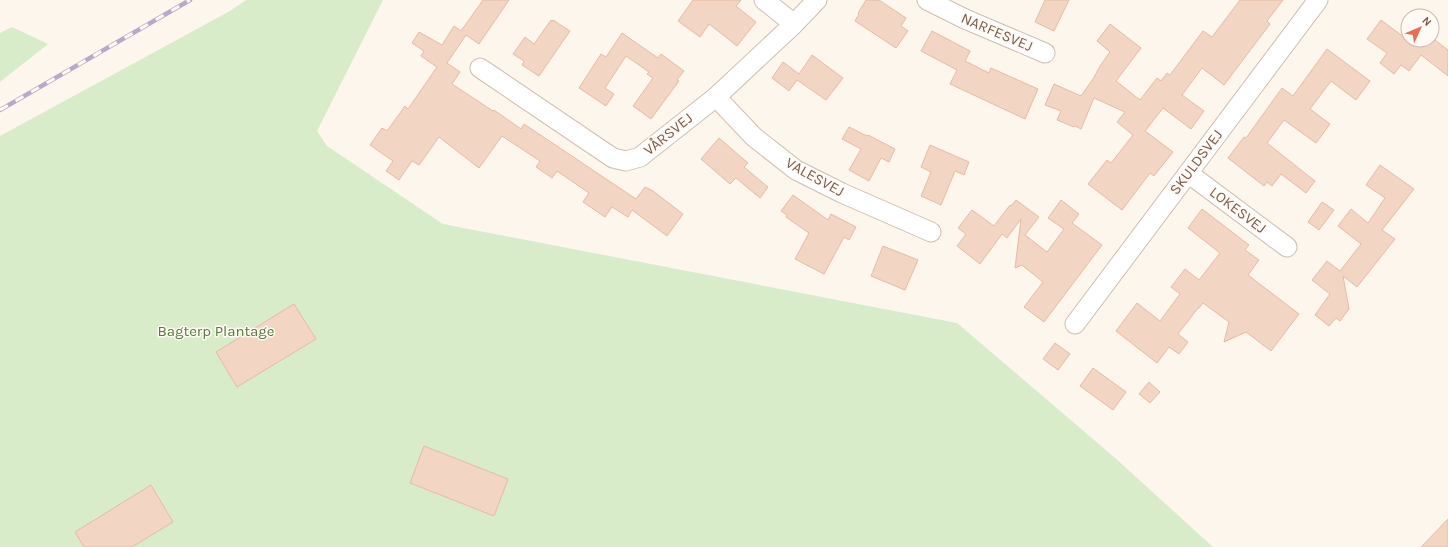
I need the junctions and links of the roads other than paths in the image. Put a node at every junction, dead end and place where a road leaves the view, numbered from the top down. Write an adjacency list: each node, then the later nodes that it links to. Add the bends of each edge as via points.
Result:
1 (764, 0): 5 (street)
2 (817, 0): 5 (street, VÅRSVEJ)
3 (927, 0): 6 (street, NARFESVEJ)
4 (1318, 0): 9 (street, SKULDSVEJ)
5 (794, 24): 8 (street, VÅRSVEJ)
6 (1045, 53)
7 (480, 68): 8 (street, VÅRSVEJ, via 613,158 626,161 640,157)
8 (716, 96): 10 (street, VALESVEJ, via 754,137 796,170)
9 (1188, 173): 11 (street, LOKESVEJ); 12 (street, SKULDSVEJ)
10 (931, 232)
11 (1287, 247)
12 (1075, 324)

